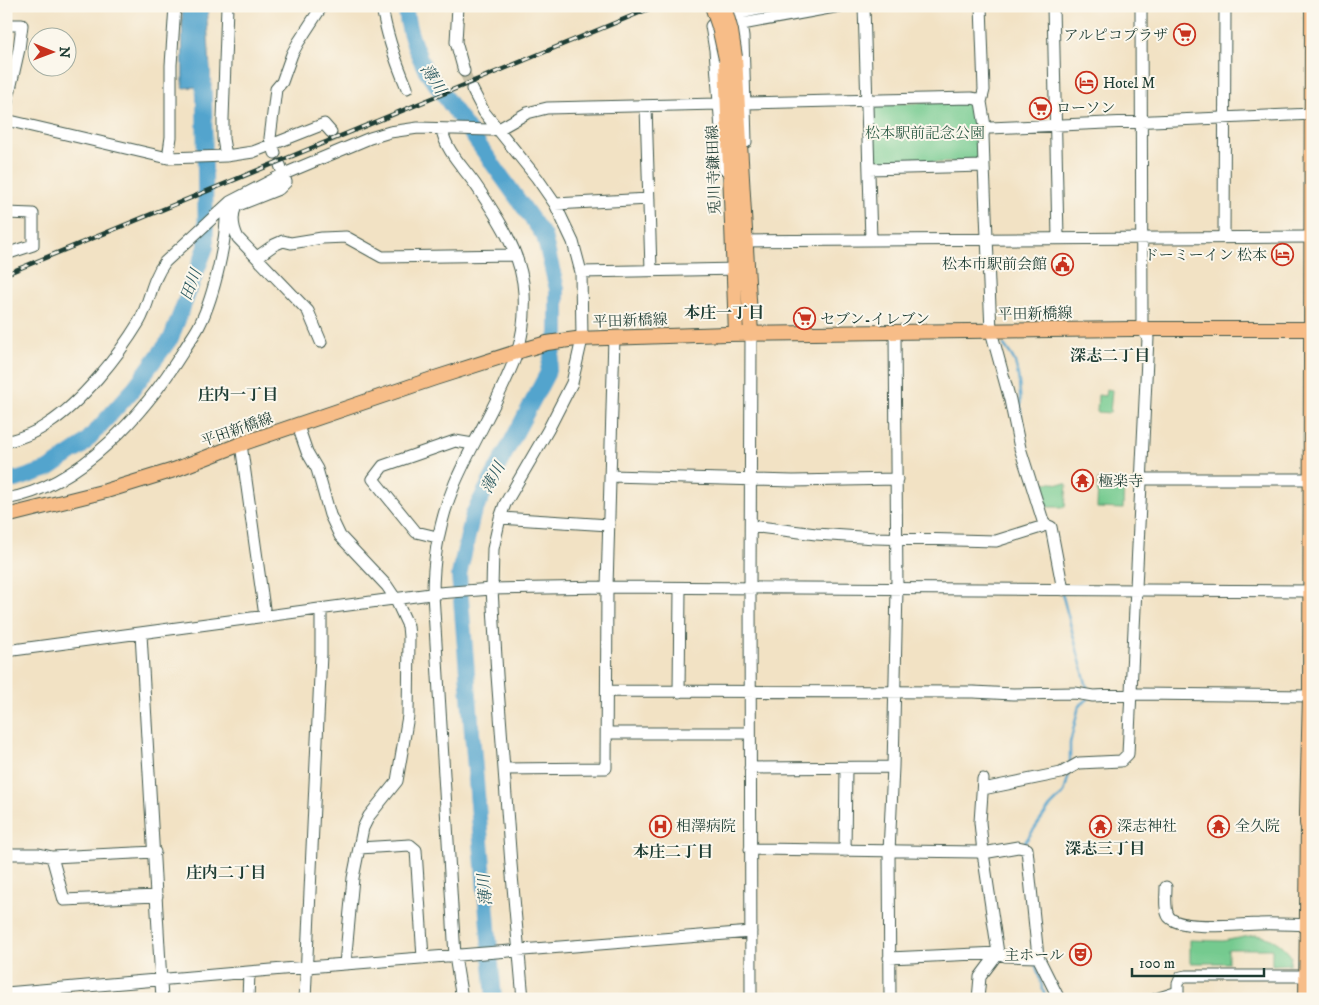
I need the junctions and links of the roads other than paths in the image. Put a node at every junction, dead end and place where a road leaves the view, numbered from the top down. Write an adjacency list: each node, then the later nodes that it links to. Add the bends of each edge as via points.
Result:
1 (175, 6): 40 (street)
2 (227, 6): 39 (street)
3 (322, 6): 38 (street, via 292,54 282,82 276,89 270,138)
4 (382, 6): 21 (street, via 398,68)
5 (458, 6): 20 (street, via 456,42)
6 (712, 6): 19 (main road, 兎川寺鎌田線, bridge)
7 (724, 6): 19 (main road, 兎川寺鎌田線, bridge, via 731,31)
8 (775, 6): 16 (street)
9 (840, 6): 16 (street)
10 (864, 6): 23 (street)
11 (981, 6): 24 (street, via 984,90)
12 (1052, 6): 33 (street)
13 (1142, 6): 32 (street)
14 (1225, 6): 30 (street)
15 (1313, 6): 29 (highway)
16 (760, 15): 17 (street)
17 (740, 19): 25 (street); 26 (street, via 713,22 711,26)
18 (6, 25): 28 (street, via 22,25)
19 (730, 58): 45 (main road, 兎川寺鎌田線); 47 (main road, 兎川寺鎌田線)
20 (464, 71)
21 (407, 88)
22 (472, 89): 36 (street)
23 (867, 100): 24 (street, via 971,98); 25 (street); 42 (street)
24 (981, 102): 34 (street)
25 (746, 103): 45 (street)
26 (718, 104): 27 (street); 47 (street)
27 (646, 106): 36 (street, via 547,108 527,113); 44 (street)
28 (6, 107)
29 (1312, 114): 30 (street); 52 (highway)
30 (1225, 118): 32 (street); 51 (street)
31 (6, 120): 40 (street)
32 (1141, 121): 33 (street); 50 (street)
33 (1055, 125): 34 (street); 54 (street)
34 (985, 126): 41 (street)
35 (443, 130): 36 (street); 37 (street, via 418,128); 58 (street, via 443,139 504,231)
36 (494, 130): 46 (street, via 537,178)
37 (334, 142): 38 (street, via 324,124); 43 (street)
38 (273, 149): 39 (street)
39 (224, 156): 40 (street)
40 (171, 158)
41 (984, 166): 42 (street); 53 (street)
42 (869, 169): 55 (street)
43 (282, 170): 48 (street); 59 (street, via 286,182 279,189 236,206 234,212 234,230 238,238)
44 (649, 199): 46 (street); 61 (street)
45 (744, 199): 56 (main road, 兎川寺鎌田線)
46 (555, 204): 62 (street, via 573,242)
47 (730, 205): 56 (main road, 兎川寺鎌田線)
48 (225, 207): 74 (street, via 157,273 139,321 120,350 78,399 47,425); 82 (street, via 222,248 210,298 200,324 174,366 106,446 67,475)
49 (6, 213): 57 (street, via 33,214 33,245)
50 (1142, 237): 51 (street); 54 (street); 63 (street)
51 (1224, 237): 52 (street)
52 (1313, 237): 64 (highway)
53 (987, 238): 54 (street); 55 (street); 65 (street)
54 (1058, 238)
55 (871, 240): 56 (street)
56 (739, 241): 60 (main road, 兎川寺鎌田線)
57 (6, 254)
58 (515, 256): 59 (street, via 382,257 346,237 284,242); 72 (street, via 524,292)
59 (257, 257): 71 (street, via 308,311)
60 (740, 269): 61 (street); 67 (main road, 兎川寺鎌田線); 68 (main road, 兎川寺鎌田線)
61 (652, 270): 62 (street)
62 (581, 272): 70 (street)
63 (1142, 329): 64 (main road, 平田新橋線); 65 (main road, 平田新橋線); 79 (street, via 1148,338)
64 (1312, 330): 80 (highway)
65 (991, 331): 66 (main road, 平田新橋線); 88 (street, via 1020,448)
66 (895, 333): 68 (main road, 平田新橋線); 78 (street)
67 (736, 334): 68 (main road, 平田新橋線); 69 (main road, 平田新橋線)
68 (751, 334): 81 (street)
69 (614, 338): 70 (main road, 平田新橋線); 77 (street)
70 (579, 339): 72 (main road, 平田新橋線); 86 (street, via 572,383)
71 (321, 342)
72 (520, 351): 73 (main road, 平田新橋線); 76 (street)
73 (298, 426): 75 (main road, 平田新橋線); 101 (street, via 340,536 376,572)
74 (6, 442)
75 (241, 444): 84 (main road, 平田新橋線, via 174,470); 103 (street)
76 (473, 444): 90 (street); 90 (street, via 455,442 383,466 372,479 416,532)
77 (610, 476): 81 (street); 87 (street)
78 (897, 479): 81 (street); 91 (street)
79 (1142, 479): 80 (street); 98 (street)
80 (1312, 479): 99 (highway)
81 (751, 481): 89 (street)
82 (34, 491): 83 (street); 84 (street)
83 (6, 499)
84 (40, 507): 85 (main road, 平田新橋線)
85 (6, 516)
86 (500, 518): 87 (street); 95 (street)
87 (609, 525): 92 (street)
88 (1046, 525): 91 (street, via 996,541); 97 (street, via 1051,527)
89 (751, 526): 91 (street); 94 (street)
90 (437, 537): 100 (street, via 433,570)
91 (896, 539): 96 (street)
92 (607, 587): 93 (street); 95 (street); 106 (street)
93 (680, 588): 94 (street); 107 (street)
94 (750, 588): 96 (street); 108 (street)
95 (488, 589): 100 (street); 117 (street)
96 (897, 589): 97 (street); 109 (street)
97 (1061, 590): 98 (street)
98 (1136, 591): 99 (street); 110 (street)
99 (1312, 591): 111 (highway)
100 (435, 593): 101 (street); 133 (street)
101 (395, 598): 102 (street); 119 (street, via 408,626 408,716 398,781 369,816)
102 (321, 608): 103 (street); 138 (street)
103 (265, 616): 104 (street)
104 (141, 634): 105 (street); 122 (street)
105 (6, 651)
106 (607, 691): 107 (street); 112 (street)
107 (678, 692): 108 (street)
108 (750, 692): 109 (street); 113 (street)
109 (895, 692): 110 (street); 114 (street)
110 (1132, 696): 111 (street); 124 (street, via 1128,754 1121,761 1079,763 1069,768 983,784 980,822)
111 (1312, 696): 118 (highway)
112 (607, 733): 113 (street); 117 (street, via 606,768)
113 (750, 733): 115 (street)
114 (893, 767): 116 (street); 123 (street)
115 (750, 768): 116 (street); 120 (street)
116 (846, 768): 121 (street)
117 (504, 769): 131 (street)
118 (1311, 824): 129 (main road)
119 (359, 848): 135 (street, via 410,845 416,850); 137 (street)
120 (750, 849): 121 (street); 130 (street)
121 (844, 851): 123 (street)
122 (155, 852): 126 (street); 128 (street)
123 (888, 852): 124 (street); 136 (street)
124 (983, 853): 132 (street); 134 (street, via 1027,850)
125 (6, 854): 126 (street)
126 (52, 857): 128 (street, via 64,900)
127 (1166, 887): 129 (street, via 1166,912 1177,922 1226,926)
128 (158, 896): 141 (street)
129 (1310, 925): 140 (main road)
130 (751, 932): 131 (street); 149 (street)
131 (516, 951): 133 (street); 148 (street)
132 (998, 952): 134 (street, via 1005,956); 136 (street); 151 (street, via 980,977)
133 (458, 956): 135 (street); 147 (street)
134 (1034, 957): 152 (street)
135 (422, 958): 137 (street)
136 (890, 958): 150 (street)
137 (345, 964): 138 (street)
138 (307, 967): 139 (street); 146 (street)
139 (249, 972): 141 (street); 145 (street)
140 (1309, 976): 143 (street, via 1186,976 1180,978); 154 (main road)
141 (161, 981): 142 (street); 144 (street)
142 (6, 993)
143 (1178, 995): 153 (street)
144 (162, 999)
145 (248, 999)
146 (305, 999)
147 (462, 999)
148 (523, 999)
149 (752, 999)
150 (890, 999)
151 (978, 999)
152 (1058, 999)
153 (1156, 999)
154 (1306, 999)

